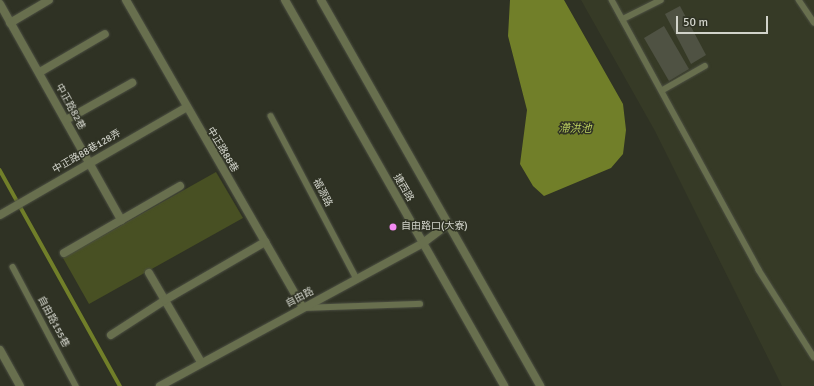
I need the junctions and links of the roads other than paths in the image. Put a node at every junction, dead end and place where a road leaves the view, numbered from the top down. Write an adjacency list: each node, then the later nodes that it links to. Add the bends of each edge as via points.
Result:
1 (49, 0): 11 (street)
2 (126, 0): 17 (street, 中正路88巷)
3 (285, 0): 26 (street, 捷西路)
4 (321, 0): 24 (street)
5 (612, 0): 9 (lane)
6 (661, 0): 9 (lane)
7 (799, 0): 10 (lane)
8 (0, 4): 11 (street, 中正路82巷)
9 (623, 20): 16 (lane)
10 (814, 22)
11 (10, 23): 14 (street, 中正路82巷)
12 (105, 34): 14 (street)
13 (706, 66): 16 (lane)
14 (40, 72): 19 (street, 中正路82巷)
15 (132, 83): 19 (street)
16 (663, 90): 36 (lane, via 759,270)
17 (186, 108): 20 (street, 中正路88巷128弄); 25 (street, 中正路88巷)
18 (270, 116): 30 (lane, 福源路)
19 (66, 120): 20 (street, 中正路82巷)
20 (89, 162): 22 (street, 中正路88巷128弄); 23 (street, 中正路82巷)
21 (180, 186): 23 (street)
22 (0, 215)
23 (121, 220): 27 (street)
24 (448, 224): 26 (street, 自由路); 42 (street)
25 (265, 242): 31 (street); 33 (street, 中正路88巷)
26 (423, 243): 30 (street, 自由路); 41 (street, 捷西路)
27 (64, 253)
28 (13, 267): 39 (lane, 自由路155巷)
29 (149, 273): 31 (street)
30 (357, 279): 33 (street, 自由路)
31 (165, 300): 34 (street); 37 (street)
32 (420, 304): 33 (lane)
33 (303, 308): 37 (street, 自由路)
34 (111, 335)
35 (0, 350): 38 (street)
36 (814, 357)
37 (201, 362): 40 (street, 自由路)
38 (20, 386)
39 (76, 386)
40 (160, 386)
41 (504, 386)
42 (540, 386)

